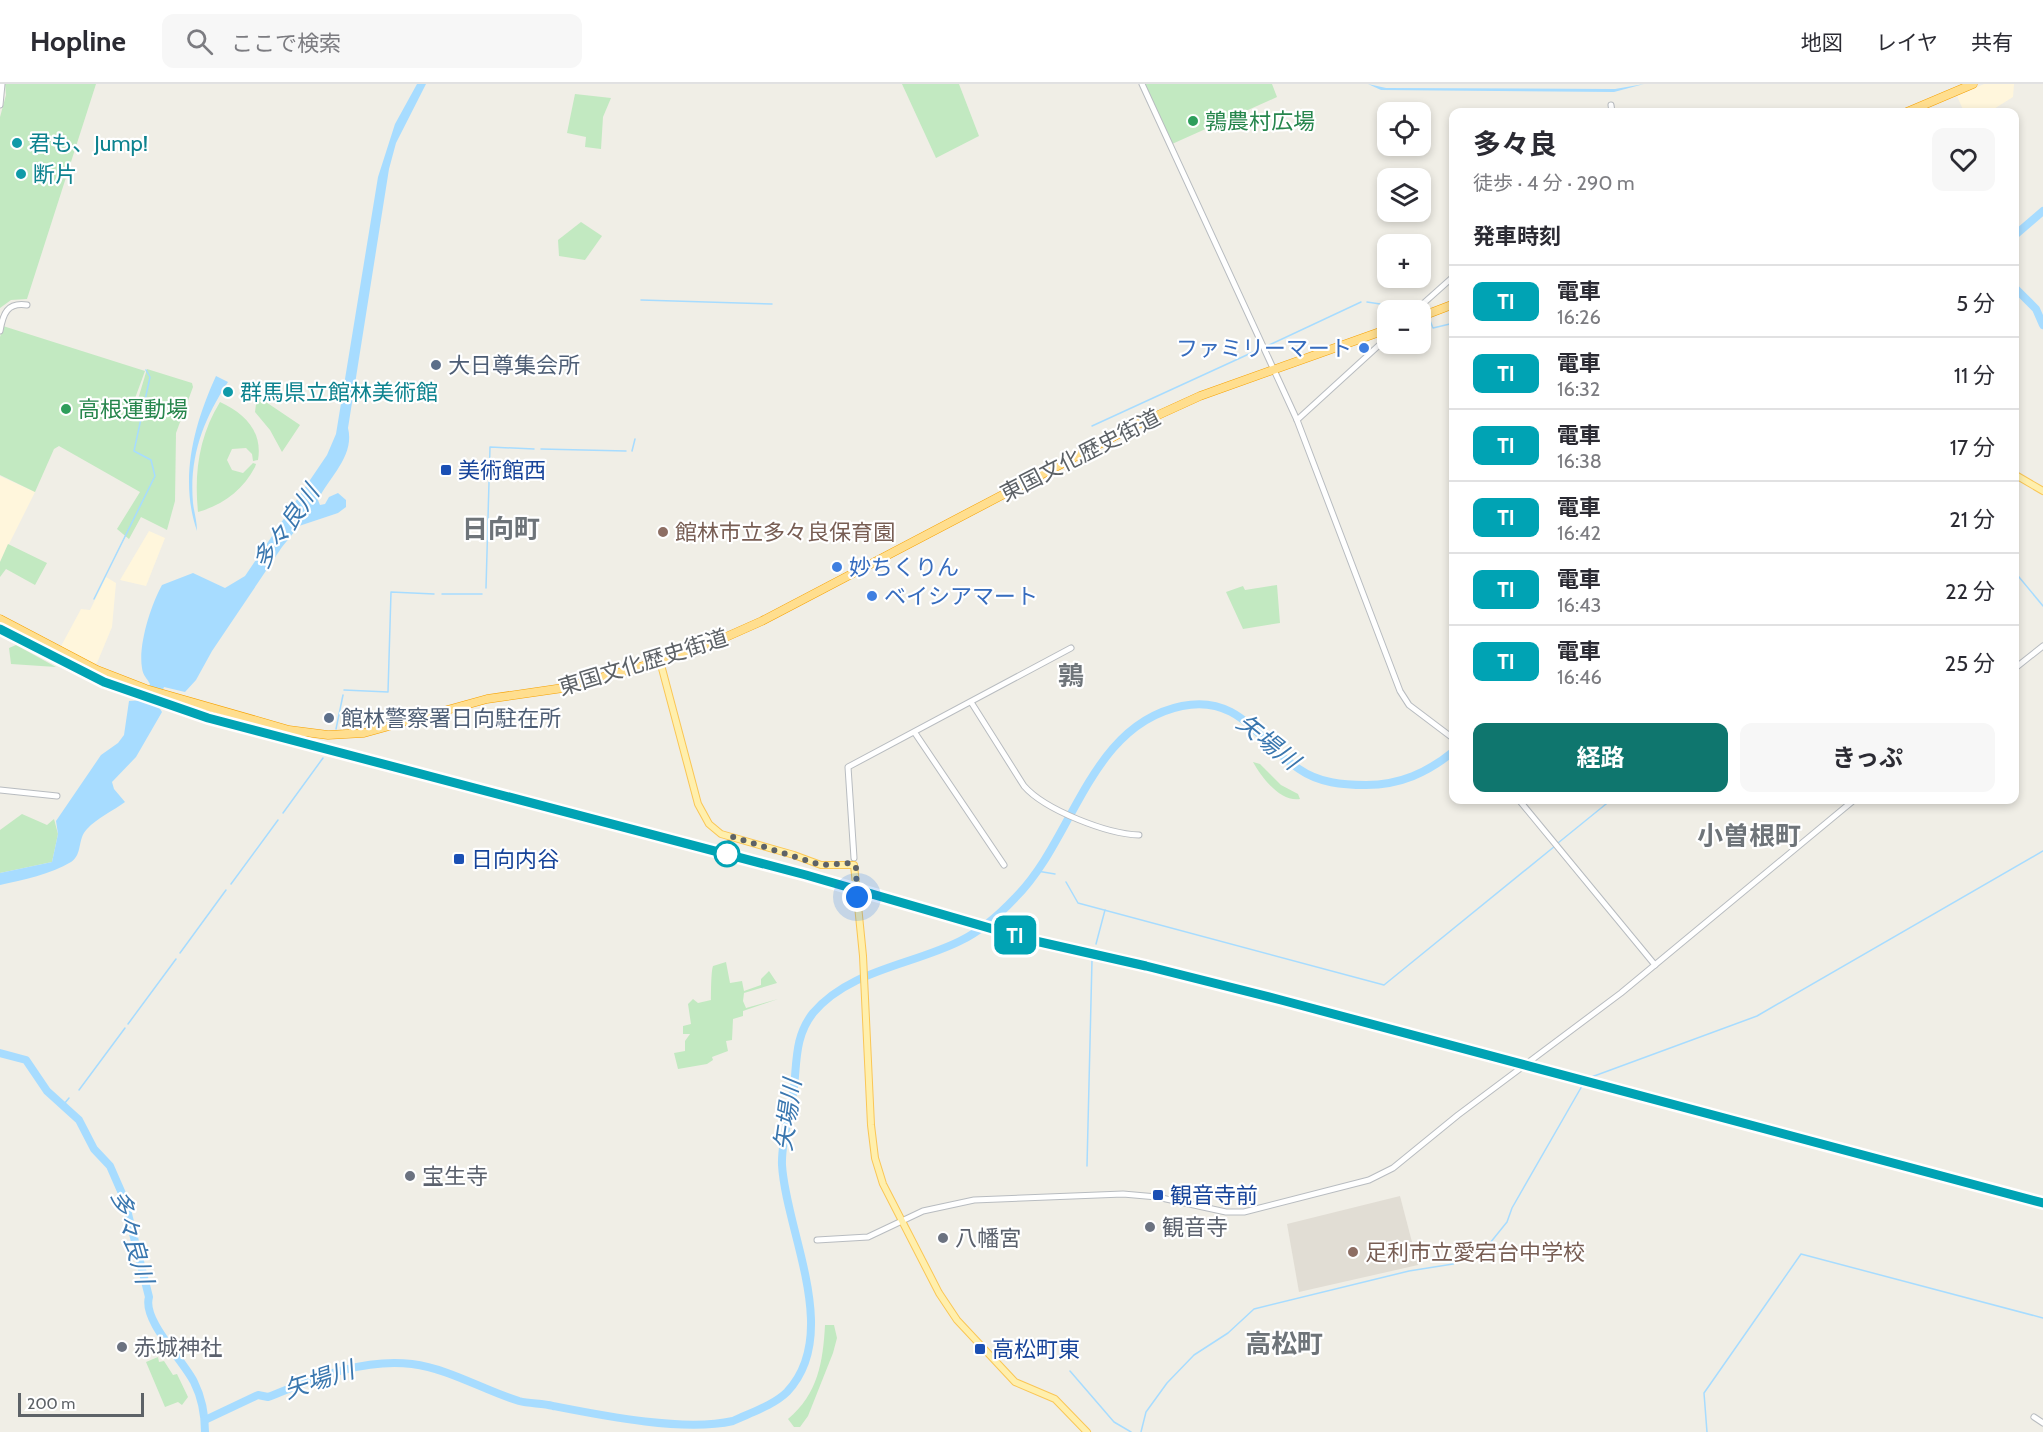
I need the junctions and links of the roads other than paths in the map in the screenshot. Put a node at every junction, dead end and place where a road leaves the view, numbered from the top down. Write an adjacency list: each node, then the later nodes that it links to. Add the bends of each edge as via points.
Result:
1 (2, 84): 4 (street)
2 (1142, 84): 16 (street)
3 (1973, 84): 7 (highway)
4 (0, 105)
5 (1611, 105): 6 (street)
6 (1611, 108)
7 (1916, 108)
8 (1449, 280): 9 (street)
9 (1427, 300)
10 (27, 305): 13 (street, via 8,308)
11 (1449, 306): 12 (highway)
12 (1431, 313)
13 (0, 331)
14 (1377, 333): 16 (highway, 東国文化歴史街道)
15 (1377, 347): 17 (street)
16 (1274, 370): 17 (street); 23 (highway, 東国文化歴史街道, via 1200,396 1132,428 744,631)
17 (1297, 420): 27 (street, via 1400,691 1409,705)
18 (2019, 477): 19 (main road)
19 (2043, 491)
20 (0, 619): 23 (highway, 東国文化歴史街道, via 97,670 146,689 289,730 343,735 387,728 487,699 557,690)
21 (2043, 646): 24 (street)
22 (1071, 648): 25 (street)
23 (660, 661): 36 (main road, via 700,810 716,831 821,865 854,865 873,1146 883,1185)
24 (2019, 665)
25 (971, 702): 26 (street); 32 (street, via 1024,786 1035,796 1114,833)
26 (915, 733): 33 (street, via 848,767); 34 (street)
27 (1449, 736)
28 (0, 790): 29 (street)
29 (57, 796)
30 (1522, 804): 35 (street)
31 (1849, 804): 35 (street)
32 (1139, 835)
33 (854, 858)
34 (1004, 865)
35 (1655, 965): 36 (street, via 1402,1162 1376,1178 1244,1212 1157,1197 1104,1194 968,1201 934,1208)
36 (901, 1221): 37 (street, via 868,1237); 40 (main road, via 957,1320 1012,1379 1055,1399)
37 (817, 1240)
38 (2034, 1417): 39 (street)
39 (2043, 1423)
40 (1087, 1432)

